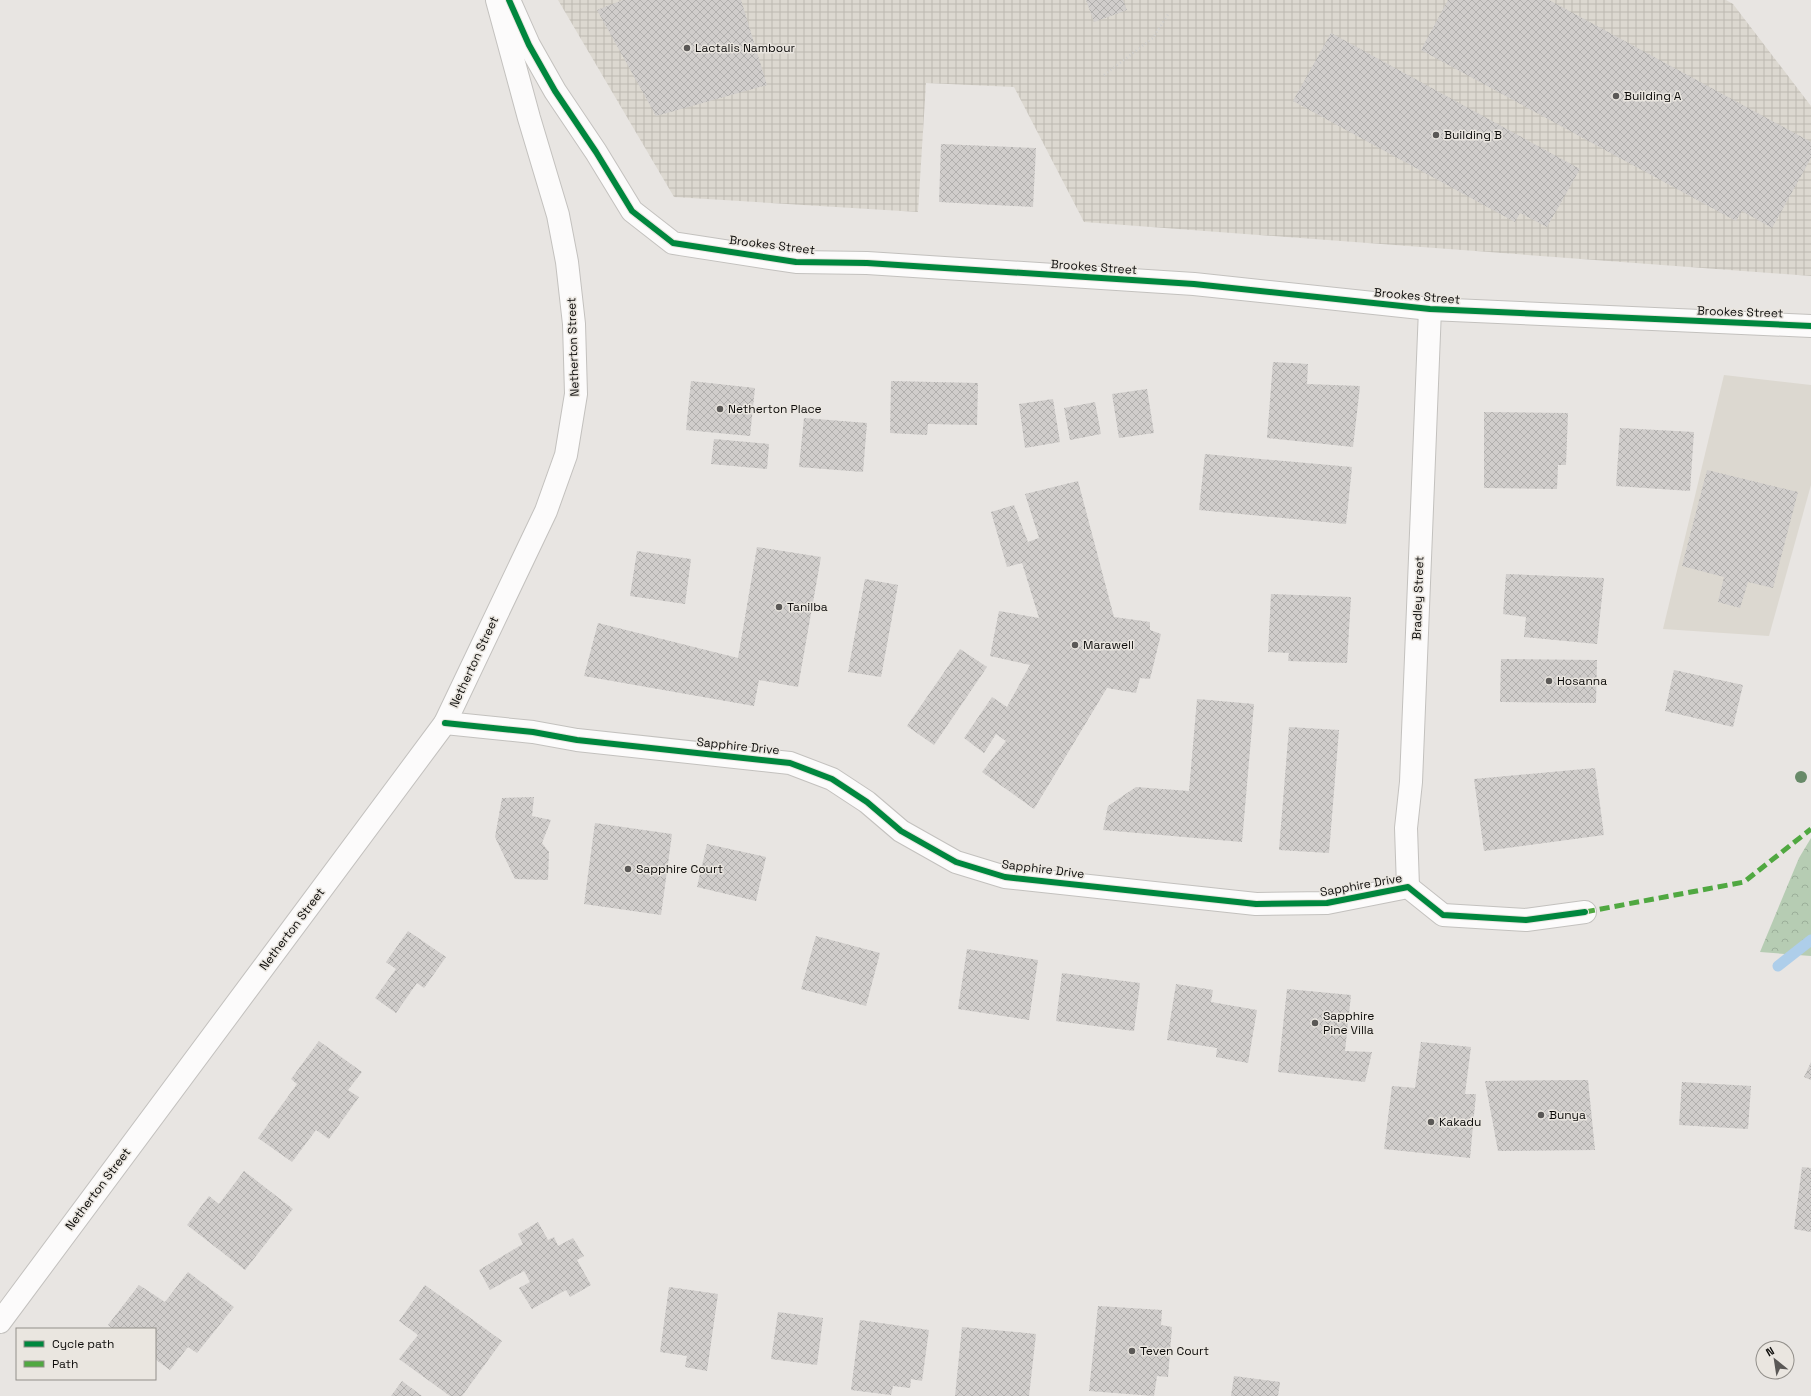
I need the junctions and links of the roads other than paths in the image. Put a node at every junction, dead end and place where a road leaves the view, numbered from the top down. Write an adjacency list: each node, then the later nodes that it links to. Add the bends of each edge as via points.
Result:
1 (497, 0): 5 (street, Netherton Street, via 558,215 574,324 576,394 566,455 546,512)
2 (509, 0): 3 (street, Brookes Street, via 529,45 555,91 632,211 673,243 796,262 868,263 1194,284)
3 (1430, 310): 4 (street, Brookes Street); 6 (street, Bradley Street, via 1411,782 1406,828)
4 (1811, 326)
5 (445, 724): 6 (street, Sapphire Drive, via 790,763 832,779 867,802 901,831 956,862 1005,877 1256,904 1327,903); 8 (street, Netherton Street)
6 (1408, 887): 7 (street, Sapphire Drive, via 1443,915 1526,920)
7 (1585, 912)
8 (0, 1322)

